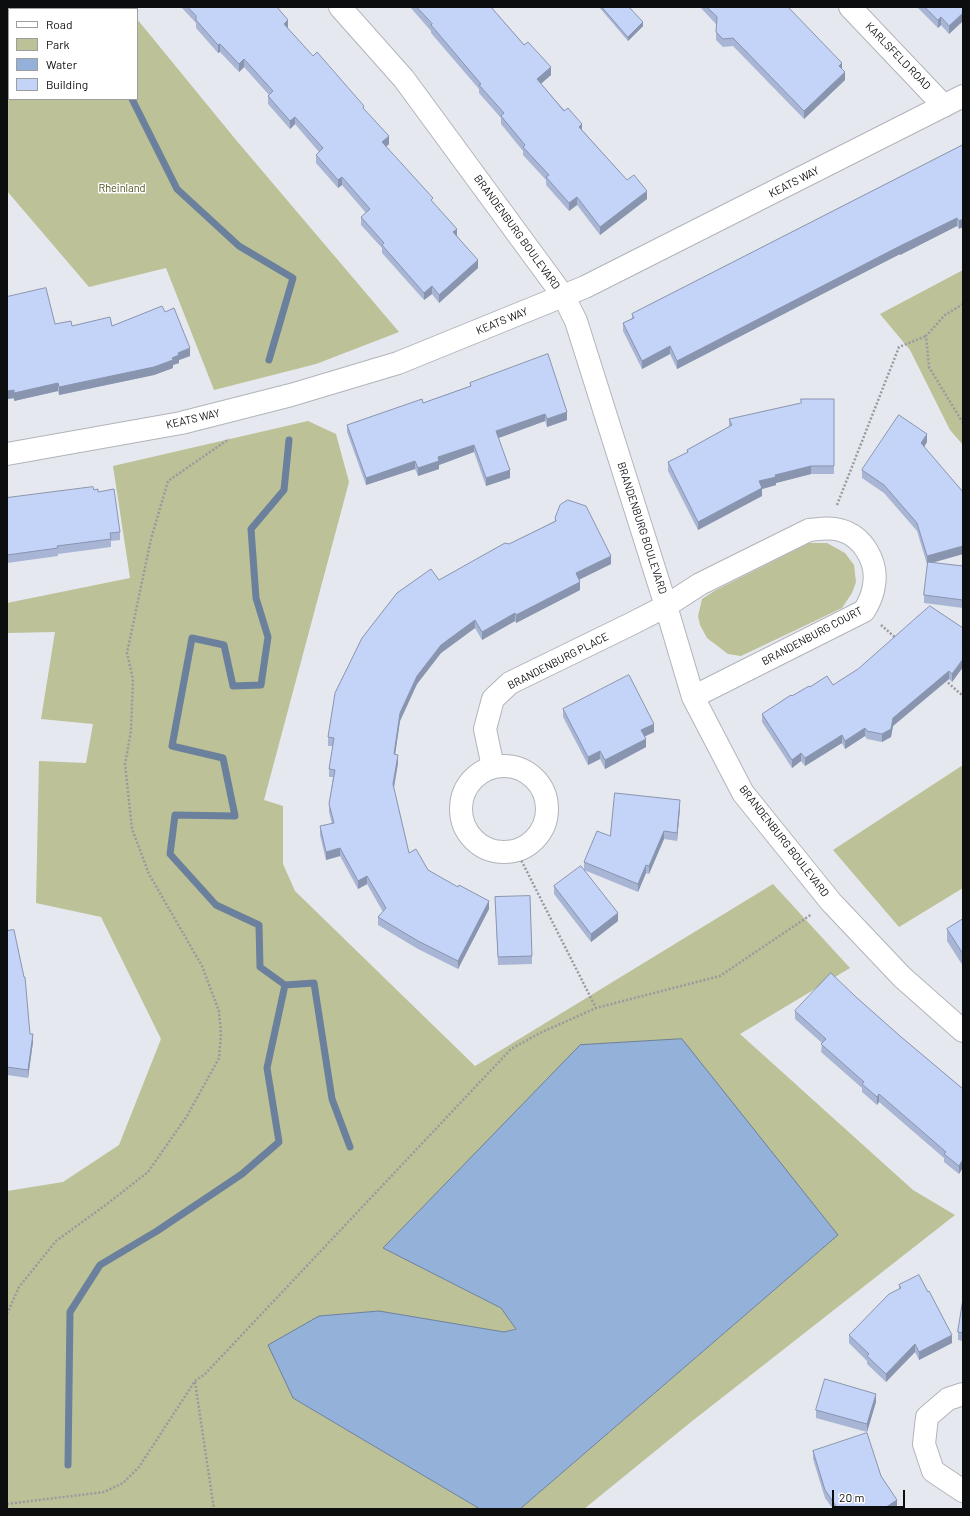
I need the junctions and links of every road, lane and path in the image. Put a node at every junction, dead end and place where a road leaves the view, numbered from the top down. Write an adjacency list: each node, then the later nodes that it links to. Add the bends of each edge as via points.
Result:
1 (340, 7): 4 (street, BRANDENBURG BOULEVARD, via 404,79)
2 (850, 7): 3 (street, KARLSFELD ROAD)
3 (954, 101): 4 (street, KEATS WAY)
4 (564, 297): 9 (street, KEATS WAY, via 398,363 291,395 180,423); 11 (street, BRANDENBURG BOULEVARD, via 576,321)
5 (963, 304): 6 (path, via 946,315)
6 (926, 336): 7 (path, via 929,367); 10 (path, via 900,346)
7 (963, 422)
8 (229, 439): 22 (path, via 168,481 151,539 127,653 133,679 131,731 125,764 132,829 149,874 202,966 219,1011 221,1034 218,1058 187,1116 148,1172 56,1242 19,1287)
9 (7, 454)
10 (828, 528): 11 (street, BRANDENBURG COURT, via 809,530 700,584); 12 (street, BRANDENBURG COURT, via 841,530 855,537 870,556 875,585)
11 (666, 606): 16 (street, BRANDENBURG BOULEVARD); 17 (street, BRANDENBURG PLACE, via 510,683 498,693 493,699 485,729)
12 (864, 611): 13 (path); 16 (street, BRANDENBURG COURT)
13 (898, 640)
14 (939, 676): 15 (path)
15 (963, 696)
16 (693, 697): 19 (street, BRANDENBURG BOULEVARD, via 743,792)
17 (493, 767): 18 (street, via 508,766 522,770 534,778 543,790 547,804 546,819 540,833); 18 (street, via 470,781 461,807 462,820 468,833 477,843 502,852)
18 (516, 850): 20 (path)
19 (831, 902): 20 (path, via 720,976); 21 (street, BRANDENBURG BOULEVARD, via 902,977)
20 (596, 1008): 23 (path, via 511,1049 260,1317 205,1374)
21 (963, 1031)
22 (7, 1314)
23 (195, 1381): 26 (path, via 139,1467 123,1483 104,1492); 27 (path)
24 (963, 1394): 25 (street, via 948,1399 927,1417 924,1444 933,1471)
25 (963, 1491)
26 (7, 1504)
27 (214, 1509)

